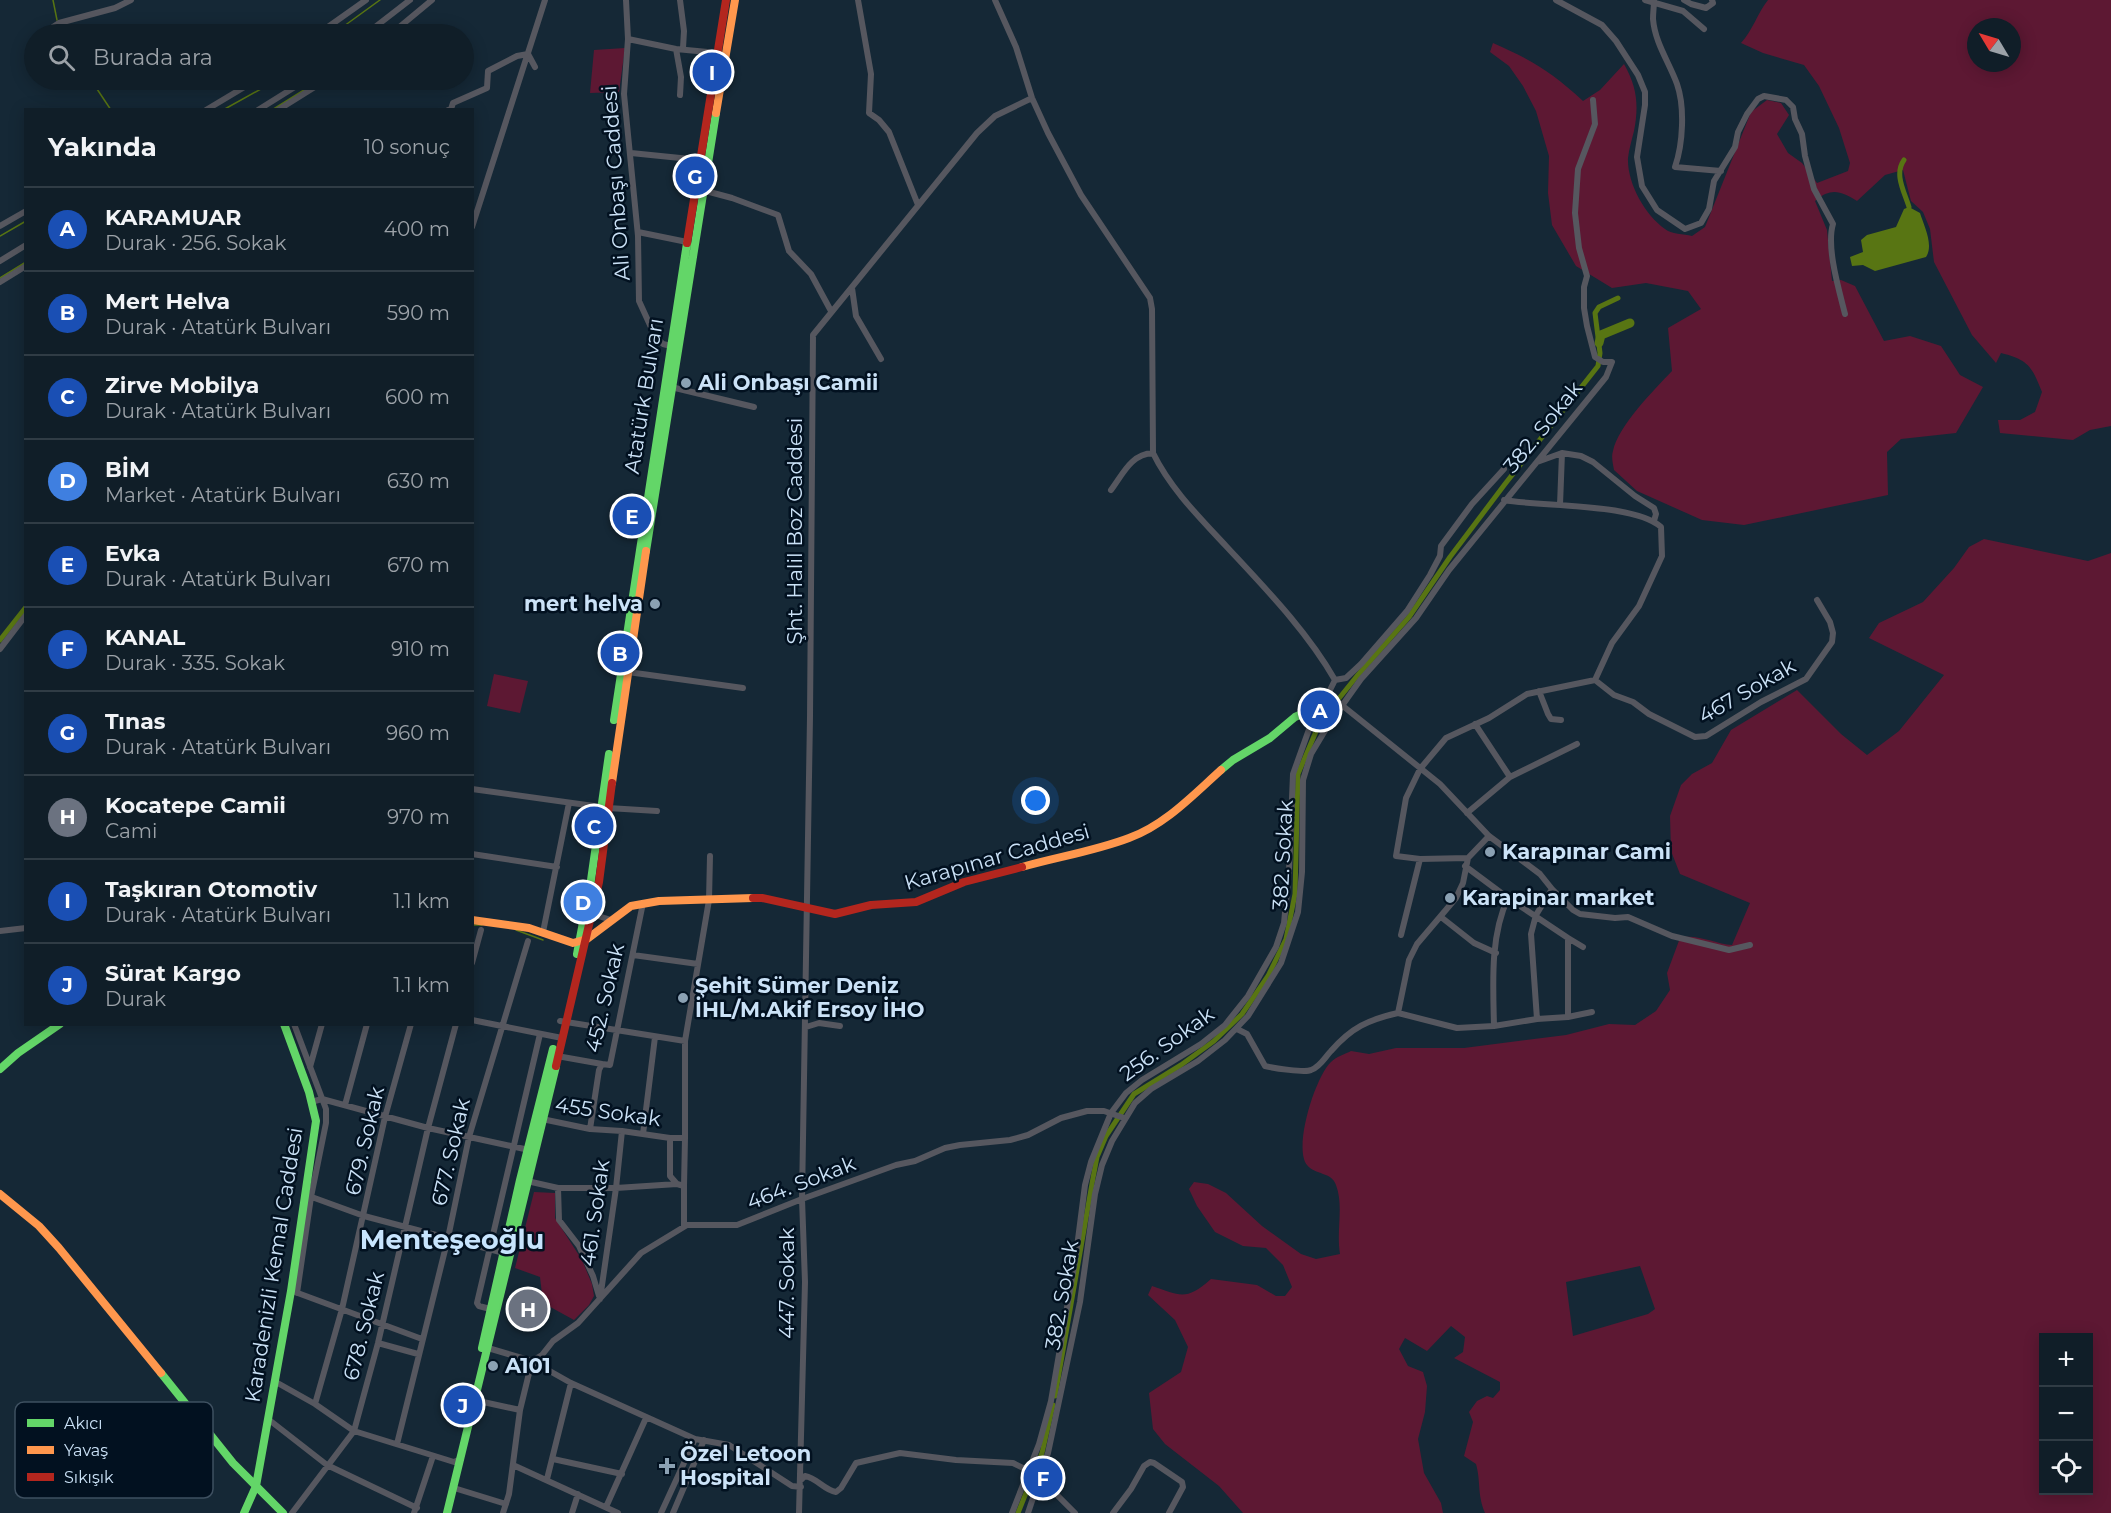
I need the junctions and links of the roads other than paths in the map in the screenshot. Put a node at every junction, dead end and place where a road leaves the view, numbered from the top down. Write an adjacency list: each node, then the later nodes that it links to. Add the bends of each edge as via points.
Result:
1 (130, 0): 17 (street)
2 (366, 0): 18 (street)
3 (410, 0): 19 (street)
4 (432, 0): 20 (street)
5 (545, 0): 25 (street)
6 (626, 0): 22 (street, Ali Onbaşı Caddesi)
7 (681, 0): 23 (street, via 684,31)
8 (726, 0): 24 (main road, Atatürk Bulvarı)
9 (735, 0): 40 (main road, Atatürk Bulvarı)
10 (858, 0): 41 (street, via 871,74 868,113 889,132)
11 (995, 0): 31 (street, via 1016,47)
12 (1556, 0): 39 (street, via 1602,25 1638,75 1645,105 1637,157 1642,186 1657,210 1685,229 1701,223)
13 (1646, 0): 16 (street)
14 (1684, 0): 15 (street, via 1706,8)
15 (1712, 0)
16 (1656, 1): 21 (street, via 1683,10); 39 (street, via 1656,36 1682,104 1675,167)
17 (59, 24)
18 (332, 24)
19 (379, 24)
20 (403, 24)
21 (1704, 29)
22 (628, 39): 23 (street); 37 (street, Ali Onbaşı Caddesi, via 624,94)
23 (680, 48): 24 (street); 30 (street)
24 (718, 53): 38 (main road, Atatürk Bulvarı)
25 (528, 54): 26 (street); 36 (street, via 488,71 487,88 453,103); 43 (street)
26 (535, 67)
27 (239, 90): 33 (street)
28 (290, 90): 34 (street)
29 (310, 90): 35 (street)
30 (680, 95)
31 (1032, 98): 41 (street, Şht. Halil Boz Caddesi, via 995,116 977,132); 58 (street, via 1081,195 1150,298)
32 (1593, 100): 60 (street, 382. Sokak, via 1595,124 1578,169 1575,213 1587,276 1587,326 1595,357 1612,362 1606,377)
33 (209, 108)
34 (261, 108)
35 (281, 108)
36 (451, 108)
37 (631, 153): 38 (street); 45 (street, Ali Onbaşı Caddesi)
38 (699, 160): 46 (main road, Atatürk Bulvarı)
39 (1721, 171): 53 (street, via 1758,99 1764,96 1786,100 1793,107 1814,189 1833,224 1831,245)
40 (702, 190): 52 (street, via 778,216 789,251 811,274); 54 (main road, Atatürk Bulvarı)
41 (918, 205): 51 (street, Şht. Halil Boz Caddesi)
42 (24, 212): 44 (street)
43 (474, 220)
44 (0, 226)
45 (638, 232): 46 (street); 54 (street, Ali Onbaşı Caddesi, via 639,301 655,336)
46 (687, 242): 54 (main road, Atatürk Bulvarı)
47 (24, 246): 48 (street)
48 (0, 261)
49 (24, 267): 50 (street)
50 (0, 282)
51 (852, 288): 52 (street, Şht. Halil Boz Caddesi); 55 (street, via 856,316)
52 (831, 311): 98 (street, Şht. Halil Boz Caddesi, via 813,335)
53 (1845, 314)
54 (674, 347): 56 (main road, Atatürk Bulvarı); 84 (main road, Atatürk Bulvarı)
55 (881, 359)
56 (671, 387): 57 (street); 69 (main road, Atatürk Bulvarı)
57 (754, 407)
58 (1153, 453): 62 (street, via 1141,454 1134,460); 70 (street, via 1161,471 1310,641)
59 (1562, 453): 60 (street); 64 (street); 65 (street, via 1593,462 1654,507)
60 (1535, 463): 63 (street, 382. Sokak)
61 (1504, 469): 70 (street, via 1441,546 1440,556 1407,611 1361,664 1346,678)
62 (1111, 490)
63 (1504, 500): 64 (street); 75 (street, 382. Sokak, via 1416,618)
64 (1560, 505): 65 (street, via 1601,508)
65 (1654, 521): 71 (street, via 1661,527 1662,556 1639,606 1612,643)
66 (1817, 600): 71 (street, 467 Sokak, via 1830,622 1832,642 1806,679 1706,736 1695,737 1649,714)
67 (24, 618): 68 (street)
68 (0, 649)
69 (628, 672): 72 (street); 84 (main road, Atatürk Bulvarı)
70 (1335, 680): 74 (street, 256. Sokak)
71 (1595, 680): 73 (street)
72 (743, 688)
73 (1539, 692): 77 (street, via 1551,719); 78 (street, via 1527,694)
74 (1330, 696): 75 (street); 76 (street, 256. Sokak)
75 (1341, 705): 80 (street); 135 (street, 382. Sokak, via 1311,754 1303,780 1302,872 1298,912 1288,947)
76 (1317, 707): 98 (main road, Karapınar Caddesi, via 1295,717 1270,738 1233,760 1182,805 1130,838 964,882 916,902 871,905 836,914); 148 (street, 256. Sokak, via 1293,774 1284,924 1276,947 1248,996 1224,1025 1142,1080 1126,1093)
77 (1561, 720)
78 (1475, 724): 80 (street, via 1446,738); 81 (street)
79 (1577, 744): 81 (street)
80 (1420, 769): 86 (street); 91 (street, via 1407,798 1396,856)
81 (1510, 777): 86 (street)
82 (474, 789): 83 (street)
83 (569, 803): 84 (street); 93 (street)
84 (605, 808): 85 (street); 99 (main road, Atatürk Bulvarı, via 599,882)
85 (657, 811)
86 (1467, 813): 87 (street)
87 (1489, 836): 90 (street); 94 (street, via 1540,874)
88 (474, 854): 93 (street)
89 (710, 856): 96 (street)
90 (1468, 858): 91 (street); 92 (street)
91 (1420, 859): 108 (street)
92 (1465, 866): 95 (street); 101 (street, via 1460,892)
93 (557, 867): 107 (street)
94 (1552, 889): 100 (street); 112 (street, via 1580,914 1628,917 1672,936 1721,948)
95 (1508, 898): 100 (street); 114 (street, via 1500,915)
96 (709, 900): 97 (main road, Karapınar Caddesi); 98 (main road, Karapınar Caddesi, via 762,897); 117 (street)
97 (643, 903): 103 (main road, Karapınar Caddesi); 115 (street, 452. Sokak)
98 (808, 909): 134 (street, 447. Sokak)
99 (589, 913): 103 (street); 110 (main road, Atatürk Bulvarı)
100 (1536, 915): 109 (street); 121 (street, via 1531,947)
101 (1441, 917): 114 (street, via 1474,943); 119 (street, via 1417,944 1409,960)
102 (474, 920): 107 (main road)
103 (611, 920): 110 (main road, Karapınar Caddesi)
104 (24, 928): 106 (street)
105 (481, 930): 116 (street)
106 (0, 931)
107 (543, 932): 110 (main road, via 573,943)
108 (1401, 935)
109 (1568, 938): 113 (street); 120 (street)
110 (583, 940): 123 (main road, Atatürk Bulvarı)
111 (528, 941): 133 (street, 677. Sokak)
112 (1750, 945)
113 (1583, 946)
114 (1496, 953): 132 (street)
115 (633, 955): 117 (street); 136 (street, 452. Sokak)
116 (474, 956)
117 (698, 964): 140 (street)
118 (1592, 1012): 120 (street)
119 (1398, 1013): 132 (street, via 1457,1028); 135 (street, via 1360,1024 1309,1072 1265,1066 1247,1034)
120 (1568, 1017): 121 (street)
121 (1537, 1019): 132 (street)
122 (474, 1020): 133 (street)
123 (563, 1022): 136 (street); 139 (main road, Atatürk Bulvarı)
124 (57, 1026): 144 (main road)
125 (285, 1026): 146 (main road, Karadenizli Kemal Caddesi)
126 (295, 1026): 143 (street)
127 (321, 1026): 143 (street)
128 (366, 1026): 147 (street)
129 (410, 1026): 149 (street, 679. Sokak)
130 (455, 1026): 152 (street, 678. Sokak)
131 (840, 1026): 134 (street, via 819,1023)
132 (1494, 1026)
133 (501, 1027): 137 (street); 156 (street, 677. Sokak)
134 (806, 1027): 168 (street, 447. Sokak)
135 (1237, 1029): 150 (street, 382. Sokak, via 1198,1060 1151,1089)
136 (618, 1031): 138 (street); 142 (street, 452. Sokak, via 610,1065)
137 (540, 1034): 139 (street); 159 (street)
138 (655, 1037): 140 (street); 155 (street)
139 (559, 1038): 141 (main road); 160 (main road)
140 (685, 1041): 158 (street)
141 (557, 1056): 142 (street); 151 (main road)
142 (602, 1064): 153 (street, 452. Sokak)
143 (310, 1067): 145 (street)
144 (0, 1069)
145 (322, 1099): 146 (street); 147 (street); 167 (street, via 326,1123)
146 (311, 1102): 167 (main road, Karadenizli Kemal Caddesi, via 316,1121)
147 (345, 1105): 149 (street)
148 (1113, 1114): 150 (street, 464. Sokak); 168 (street, 464. Sokak, via 1087,1111 1010,1140 945,1148); 203 (street, 256. Sokak, via 1085,1185 1051,1401)
149 (385, 1117): 152 (street); 169 (street, 679. Sokak)
150 (1124, 1118): 203 (street, 382. Sokak, via 1102,1165 1080,1302 1048,1453)
151 (542, 1119): 153 (street, 455 Sokak); 160 (main road)
152 (428, 1128): 156 (street); 171 (street, 678. Sokak)
153 (590, 1130): 154 (street, 455 Sokak)
154 (622, 1131): 155 (street, 455 Sokak); 165 (street, 461. Sokak)
155 (643, 1134): 157 (street, 455 Sokak)
156 (469, 1137): 159 (street); 172 (street, 677. Sokak)
157 (670, 1138): 158 (street, 455 Sokak); 162 (street, via 670,1176)
158 (685, 1138): 163 (street)
159 (514, 1147): 160 (street); 173 (street)
160 (531, 1151): 161 (main road); 174 (main road)
161 (527, 1181): 164 (street); 182 (main road)
162 (677, 1184): 163 (street); 165 (street)
163 (684, 1186): 170 (street)
164 (558, 1188): 165 (street); 176 (street, via 559,1220 579,1246)
165 (616, 1188): 176 (street, 461. Sokak)
166 (0, 1194): 188 (main road, via 59,1248)
167 (308, 1196): 169 (street); 175 (main road, Karadenizli Kemal Caddesi)
168 (802, 1198): 170 (street, 464. Sokak, via 737,1225); 206 (street, 447. Sokak, via 805,1282)
169 (364, 1215): 171 (street); 178 (street, 679. Sokak)
170 (684, 1226): 176 (street, via 641,1253)
171 (405, 1227): 172 (street); 179 (street, 678. Sokak)
172 (448, 1238): 173 (street); 180 (street, 677. Sokak)
173 (491, 1250): 174 (street); 177 (street, via 477,1303)
174 (504, 1253): 177 (main road)
175 (294, 1292): 178 (street); 185 (main road, Karadenizli Kemal Caddesi)
176 (600, 1299): 184 (street)
177 (490, 1308): 200 (main road)
178 (342, 1309): 179 (street); 189 (street, 679. Sokak)
179 (383, 1323): 180 (street); 181 (street, 678. Sokak)
180 (422, 1339): 183 (street, 677. Sokak)
181 (378, 1343): 183 (street); 193 (street, 678. Sokak)
182 (488, 1348): 184 (street); 187 (main road)
183 (418, 1354): 197 (street, 677. Sokak)
184 (532, 1361): 186 (street); 190 (street)
185 (274, 1381): 189 (street); 192 (main road, Karadenizli Kemal Caddesi)
186 (571, 1383): 191 (street); 199 (street)
187 (474, 1400): 190 (street); 200 (main road)
188 (184, 1402)
189 (315, 1404): 193 (street)
190 (520, 1410): 202 (street)
191 (646, 1418): 195 (street); 204 (street)
192 (268, 1419): 201 (street); 207 (main road, Karadenizli Kemal Caddesi)
193 (354, 1431): 197 (street); 201 (street, 678. Sokak)
194 (213, 1438): 207 (main road)
195 (695, 1439): 196 (street); 222 (street)
196 (704, 1440): 206 (street, via 729,1445 792,1486); 223 (street)
197 (397, 1444): 198 (street)
198 (433, 1456): 200 (street); 212 (street)
199 (553, 1459): 204 (street); 205 (street)
200 (457, 1461): 208 (main road); 217 (main road)
201 (327, 1465): 212 (street); 216 (street, 678. Sokak)
202 (513, 1465): 205 (street); 210 (street)
203 (1034, 1473): 206 (street, via 1013,1463 900,1453 856,1463 836,1492 805,1476); 225 (street, 256. Sokak); 226 (street, 382. Sokak); 227 (street)
204 (622, 1474): 211 (street)
205 (547, 1479): 209 (street)
206 (801, 1484): 224 (street, 447. Sokak)
207 (256, 1486): 214 (main road, Karadenizli Kemal Caddesi); 215 (main road)
208 (454, 1488): 210 (street); 218 (main road)
209 (578, 1494): 211 (street); 220 (street)
210 (506, 1504): 219 (street)
211 (606, 1507): 221 (street)
212 (416, 1511)
213 (1172, 1512): 228 (street, via 1182,1482 1150,1462)
214 (244, 1513)
215 (283, 1513)
216 (292, 1513)
217 (441, 1513)
218 (447, 1513)
219 (503, 1513)
220 (572, 1513)
221 (618, 1513)
222 (662, 1513)
223 (673, 1513)
224 (799, 1513)
225 (1012, 1513)
226 (1028, 1513)
227 (1075, 1513)
228 (1113, 1513)

